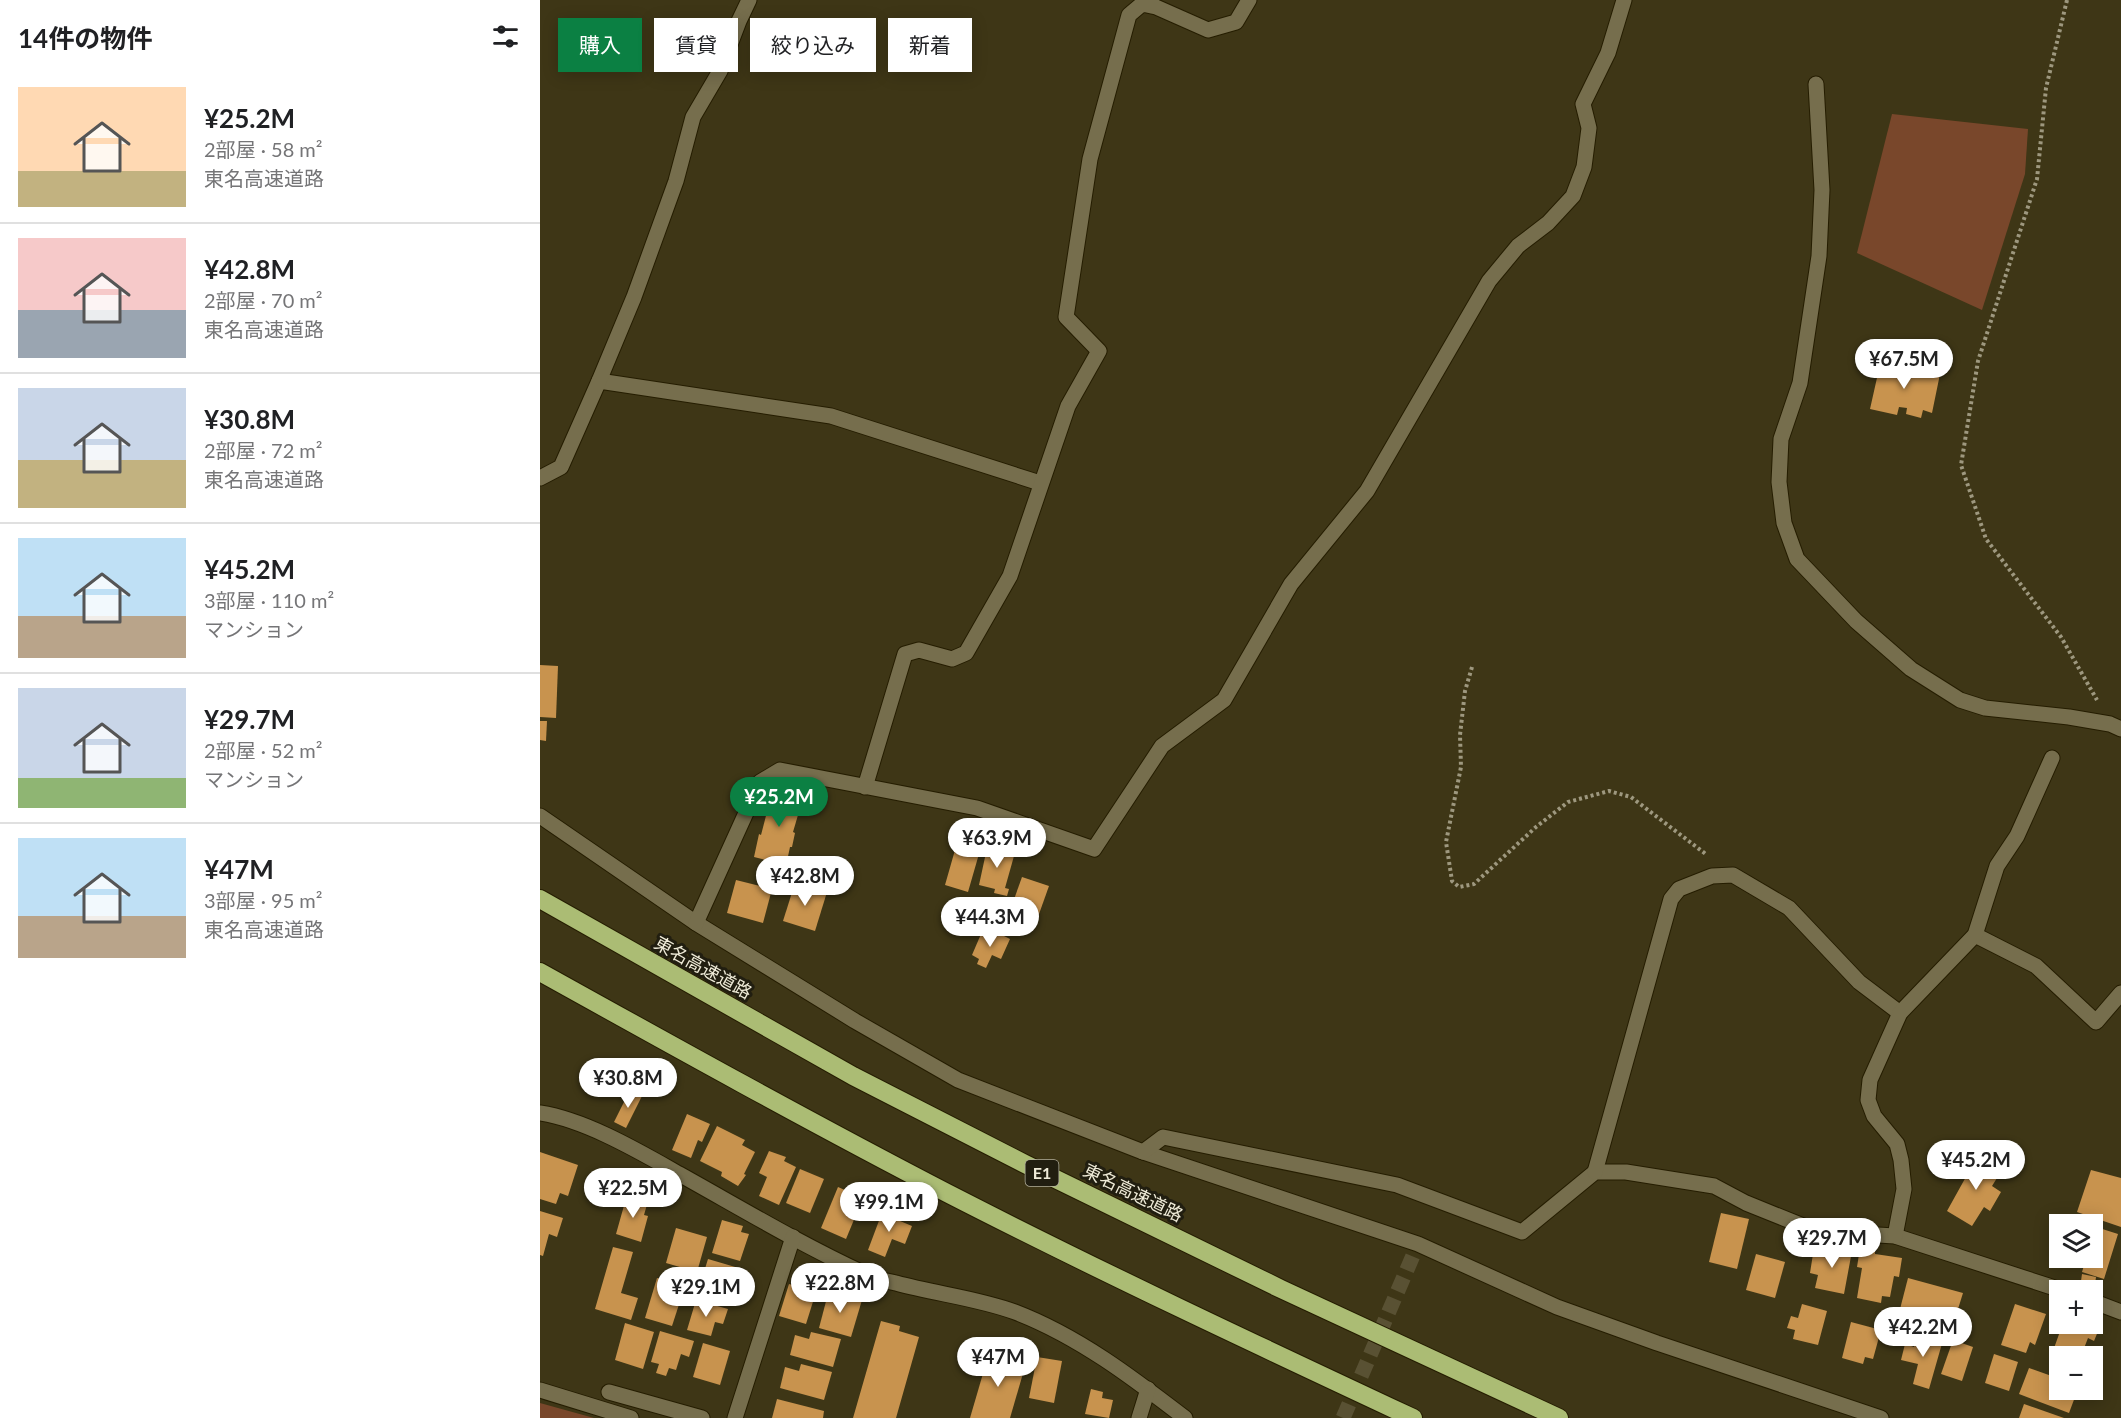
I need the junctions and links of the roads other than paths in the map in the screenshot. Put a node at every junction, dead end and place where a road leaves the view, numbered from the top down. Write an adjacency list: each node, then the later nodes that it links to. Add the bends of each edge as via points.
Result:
1 (749, 0): 5 (street, via 720,71 693,117 676,182)
2 (1249, 0): 7 (street, via 1236,22 1208,30 1142,4 1129,15 1090,159 1066,317 1099,351 1068,406)
3 (1624, 0): 10 (street, via 1608,53 1583,104 1589,128 1584,167 1573,196 1548,223 1518,246 1489,280 1367,491 1291,584 1224,700 1162,746 1094,849 977,808)
4 (1816, 84): 8 (street, via 1822,190 1819,256 1800,383 1781,439 1779,482 1784,523 1797,559 1856,621 1911,669 1960,700 1985,708 2069,717)
5 (599, 381): 6 (street, via 561,467); 7 (street, via 831,416)
6 (540, 478)
7 (1041, 483): 10 (street, via 1010,576 966,653 952,659 919,650 905,654)
8 (2116, 727)
9 (2052, 758): 14 (street, via 2017,836 1997,866)
10 (865, 787): 13 (street, via 780,770 760,782)
11 (540, 816): 13 (street)
12 (540, 899): 35 (highway, 東名高速道路 / E1, via 853,1076 1025,1164)
13 (696, 923): 19 (street, via 958,1080)
14 (1975, 935): 16 (street, via 2036,966 2096,1022); 17 (street)
15 (540, 972): 34 (highway, via 947,1193 1184,1311)
16 (2121, 993)
17 (1900, 1013): 20 (street, via 1859,982 1789,908 1733,875 1712,876 1679,889 1671,899); 21 (street, via 1870,1080 1869,1100 1874,1116 1897,1144 1901,1160 1904,1189)
18 (540, 1113): 22 (street, via 561,1116 638,1151)
19 (1143, 1152): 20 (street, via 1163,1137 1397,1185 1522,1232); 36 (street, via 1418,1245 1568,1311)
20 (1595, 1172): 21 (street, via 1626,1172 1714,1186 1803,1226)
21 (1895, 1236): 23 (street)
22 (792, 1237): 26 (street, via 869,1276 970,1298 1016,1313 1088,1350); 31 (street)
23 (2049, 1286)
24 (2103, 1306): 25 (street)
25 (2121, 1312)
26 (1148, 1389): 32 (street); 33 (street)
27 (540, 1390): 29 (street)
28 (609, 1392): 30 (street)
29 (631, 1418)
30 (702, 1418)
31 (735, 1418)
32 (1139, 1418)
33 (1185, 1418)
34 (1413, 1418)
35 (1559, 1418)
36 (1881, 1418)

